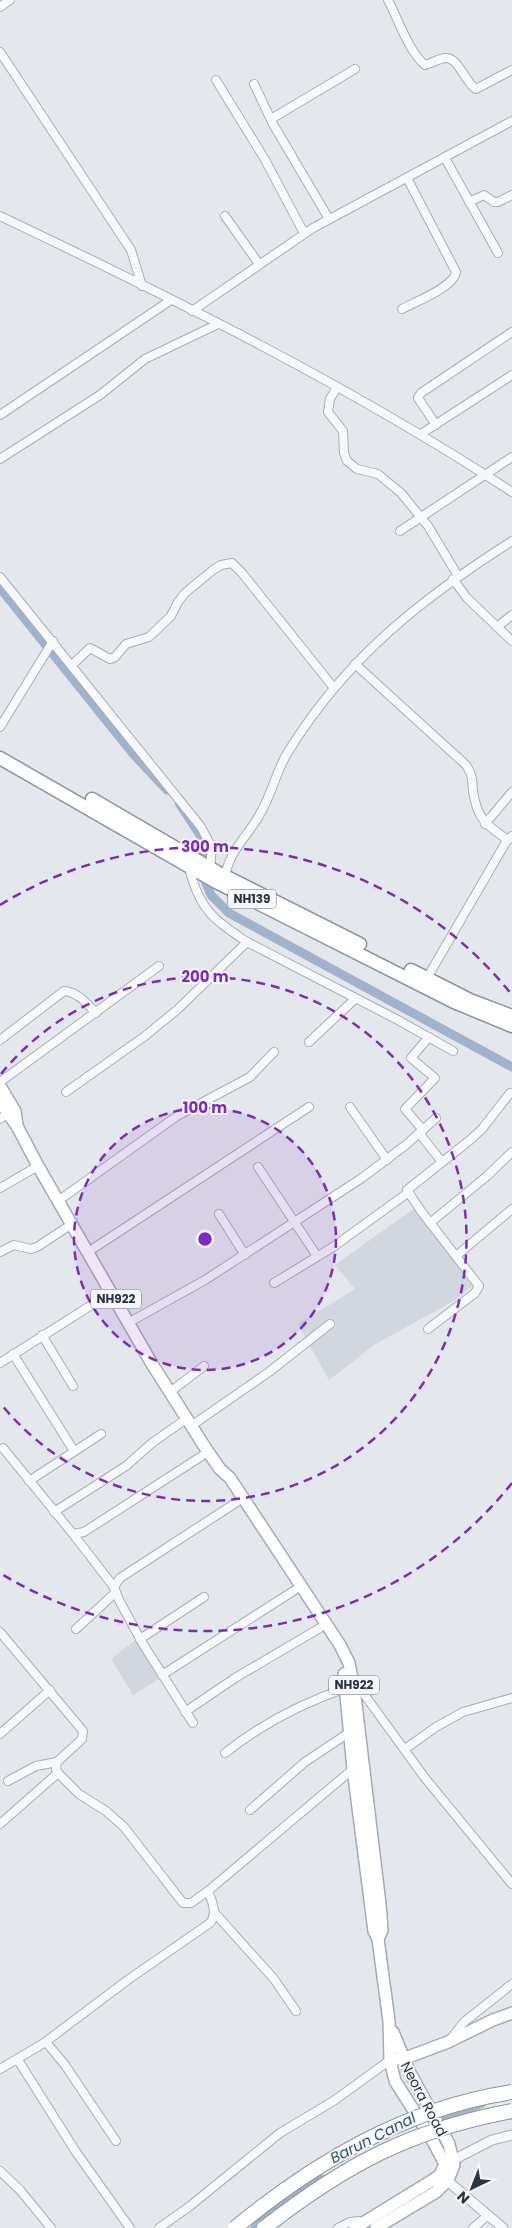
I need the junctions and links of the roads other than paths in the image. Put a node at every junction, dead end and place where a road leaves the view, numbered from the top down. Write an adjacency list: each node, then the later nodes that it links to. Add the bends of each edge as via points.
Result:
1 (10, 0): 3 (street)
2 (388, 0): 6 (street, via 425,65 450,59 476,89)
3 (0, 7)
4 (0, 52): 21 (street, via 131,250)
5 (355, 69): 9 (street)
6 (512, 70)
7 (216, 80): 18 (street, via 264,158)
8 (254, 84): 9 (street)
9 (271, 118): 17 (street)
10 (512, 121): 11 (street)
11 (445, 158): 12 (street); 14 (street)
12 (407, 178): 17 (street); 23 (street, via 456,277 448,285)
13 (512, 196): 14 (street, via 494,202 484,195)
14 (470, 202): 19 (street)
15 (0, 216): 21 (street)
16 (225, 216): 20 (street)
17 (330, 219): 18 (street)
18 (304, 233): 20 (street)
19 (498, 253)
20 (258, 264): 24 (street)
21 (142, 286): 22 (street)
22 (171, 300): 24 (street); 29 (street)
23 (402, 309)
24 (192, 311): 25 (street)
25 (218, 324): 28 (street); 33 (street, via 144,359 100,395)
26 (512, 332): 30 (street, via 421,393 419,403)
27 (512, 375): 30 (street)
28 (337, 387): 31 (street); 36 (street, via 328,412 343,431 347,461 357,469 371,471 384,478)
29 (0, 415)
30 (436, 425): 31 (street)
31 (421, 434): 34 (street)
32 (512, 457): 34 (street)
33 (0, 460)
34 (486, 475): 35 (street); 36 (street)
35 (512, 492)
36 (421, 516): 37 (street); 40 (street)
37 (400, 531)
38 (512, 541): 40 (street)
39 (0, 577): 44 (street)
40 (456, 577): 42 (street, via 467,598); 45 (street, via 392,627)
41 (512, 615): 42 (street)
42 (497, 627): 43 (street)
43 (512, 641)
44 (51, 644): 46 (street); 48 (street)
45 (355, 664): 47 (street); 52 (street, via 466,765 472,775 477,811)
46 (72, 665): 47 (street, via 90,648 110,659 126,644 149,637 171,616 185,592 205,575 228,563 236,565); 55 (street, via 201,827 212,848)
47 (334, 688): 56 (street, via 288,752 260,814 228,862)
48 (0, 727)
49 (0, 748): 55 (highway, NH139)
50 (0, 758): 54 (highway, NH139)
51 (512, 792): 52 (street)
52 (485, 824): 53 (street)
53 (510, 838): 59 (street)
54 (189, 868): 56 (highway, NH139); 57 (street, via 194,889 206,908)
55 (210, 868): 56 (highway, NH139)
56 (225, 881): 59 (highway, NH139); 63 (highway, NH139, via 454,1002)
57 (247, 942): 60 (street); 71 (street, via 165,1020)
58 (159, 966): 61 (street)
59 (427, 978): 62 (highway, NH139, via 470,1000)
60 (356, 998): 64 (street); 66 (street)
61 (96, 1013): 65 (street, via 78,995 64,991); 69 (street)
62 (512, 1016)
63 (512, 1026)
64 (429, 1037): 67 (street); 79 (street, via 411,1058 435,1078 405,1109)
65 (0, 1040)
66 (309, 1042)
67 (453, 1051)
68 (274, 1052): 87 (street, via 250,1077 177,1116)
69 (0, 1082)
70 (0, 1086): 78 (main road, via 15,1111)
71 (66, 1092)
72 (510, 1093): 82 (street, via 482,1129)
73 (0, 1102): 76 (main road)
74 (309, 1107): 94 (street)
75 (350, 1107): 81 (street)
76 (3, 1116): 78 (main road)
77 (436, 1118): 79 (street)
78 (17, 1126): 83 (main road, NH922)
79 (421, 1131): 81 (street); 82 (street)
80 (512, 1152): 91 (street)
81 (387, 1160): 90 (street)
82 (442, 1162): 86 (street, via 407,1190)
83 (38, 1166): 85 (street); 87 (main road, NH922)
84 (258, 1167): 90 (street)
85 (0, 1188)
86 (409, 1192): 91 (street); 96 (street)
87 (58, 1201): 92 (main road, NH922)
88 (512, 1209): 97 (street)
89 (219, 1214): 95 (street)
90 (295, 1221): 95 (street); 96 (street)
91 (430, 1223): 97 (street)
92 (72, 1224): 93 (street, via 37,1247 31,1249 14,1245); 94 (main road, NH922)
93 (0, 1252)
94 (88, 1252): 99 (main road, NH922)
95 (244, 1254): 100 (street)
96 (317, 1256): 98 (street)
97 (456, 1256): 102 (street, via 479,1288)
98 (274, 1283)
99 (112, 1292): 100 (main road, NH922); 103 (street)
100 (128, 1323): 108 (main road, NH922)
101 (330, 1324): 109 (street, via 269,1372)
102 (428, 1329)
103 (42, 1335): 104 (street); 107 (street)
104 (13, 1354): 105 (street); 112 (street)
105 (0, 1363)
106 (204, 1366): 108 (street)
107 (73, 1386)
108 (170, 1392): 109 (main road, NH922)
109 (189, 1423): 113 (main road, NH922); 117 (street, via 152,1443 126,1466)
110 (101, 1434): 112 (street)
111 (3, 1448): 115 (street)
112 (74, 1451): 115 (street)
113 (208, 1452): 114 (main road, NH922); 118 (street, via 84,1532)
114 (220, 1469): 116 (main road); 127 (main road, NH922, via 230,1478 340,1645 349,1663)
115 (29, 1481): 117 (street)
116 (236, 1502): 119 (street, via 120,1578); 120 (main road)
117 (54, 1512): 118 (street)
118 (73, 1534): 119 (street)
119 (115, 1590): 123 (street); 125 (street)
120 (295, 1590): 122 (main road); 126 (street)
121 (204, 1597): 125 (street)
122 (320, 1628): 127 (main road, via 338,1657); 130 (street)
123 (76, 1629)
124 (0, 1632): 128 (street)
125 (140, 1639): 126 (street)
126 (162, 1676): 130 (street)
127 (350, 1688): 132 (main road); 134 (street, via 366,1695); 135 (street, via 274,1719); 145 (main road, NH922, via 380,1904 382,1930)
128 (50, 1690): 133 (street); 136 (street, via 84,1735)
129 (512, 1698): 134 (street, via 462,1712)
130 (185, 1712): 131 (street)
131 (192, 1723)
132 (350, 1732): 137 (main road); 140 (street, via 305,1762)
133 (0, 1734)
134 (405, 1749): 142 (street, via 448,1808)
135 (225, 1753)
136 (58, 1762): 138 (street); 139 (street, via 36,1766)
137 (353, 1769): 143 (street); 145 (main road, via 374,1931)
138 (58, 1773): 141 (street); 143 (street, via 79,1794 124,1827 184,1903 191,1903)
139 (8, 1781)
140 (250, 1810)
141 (0, 1824)
142 (512, 1884)
143 (208, 1892): 144 (street)
144 (214, 1912): 147 (street, via 277,1983); 150 (street, via 210,1923)
145 (378, 1939): 149 (main road)
146 (512, 1984): 151 (street, via 464,2022)
147 (296, 2011)
148 (512, 2013): 151 (main road)
149 (389, 2021): 152 (main road, Neora Road); 154 (main road)
150 (46, 2042): 153 (street); 160 (street)
151 (448, 2042): 152 (main road)
152 (403, 2059): 154 (main road); 158 (main road, Neora Road, bridge)
153 (18, 2060): 155 (street); 167 (street, via 70,2144)
154 (390, 2060): 158 (main road, bridge, via 395,2081); 168 (street, via 280,2133)
155 (0, 2069)
156 (512, 2092): 169 (highway, bridge, via 450,2106 377,2133 305,2174)
157 (512, 2111): 170 (highway, bridge, via 456,2123 382,2151 330,2180)
158 (436, 2134): 161 (main road, Neora Road, via 448,2144); 163 (main road, via 445,2164)
159 (512, 2135): 161 (street, via 492,2140)
160 (116, 2141)
161 (453, 2160): 163 (main road, via 454,2165)
162 (0, 2171): 166 (street)
163 (444, 2178): 164 (street); 165 (main road); 172 (main road, via 436,2192)
164 (487, 2216): 173 (street); 174 (street)
165 (361, 2226): 171 (street, via 359,2221)
166 (51, 2228)
167 (130, 2228)
168 (159, 2228)
169 (235, 2228)
170 (264, 2228)
171 (338, 2228)
172 (376, 2228)
173 (473, 2228)
174 (503, 2228)

